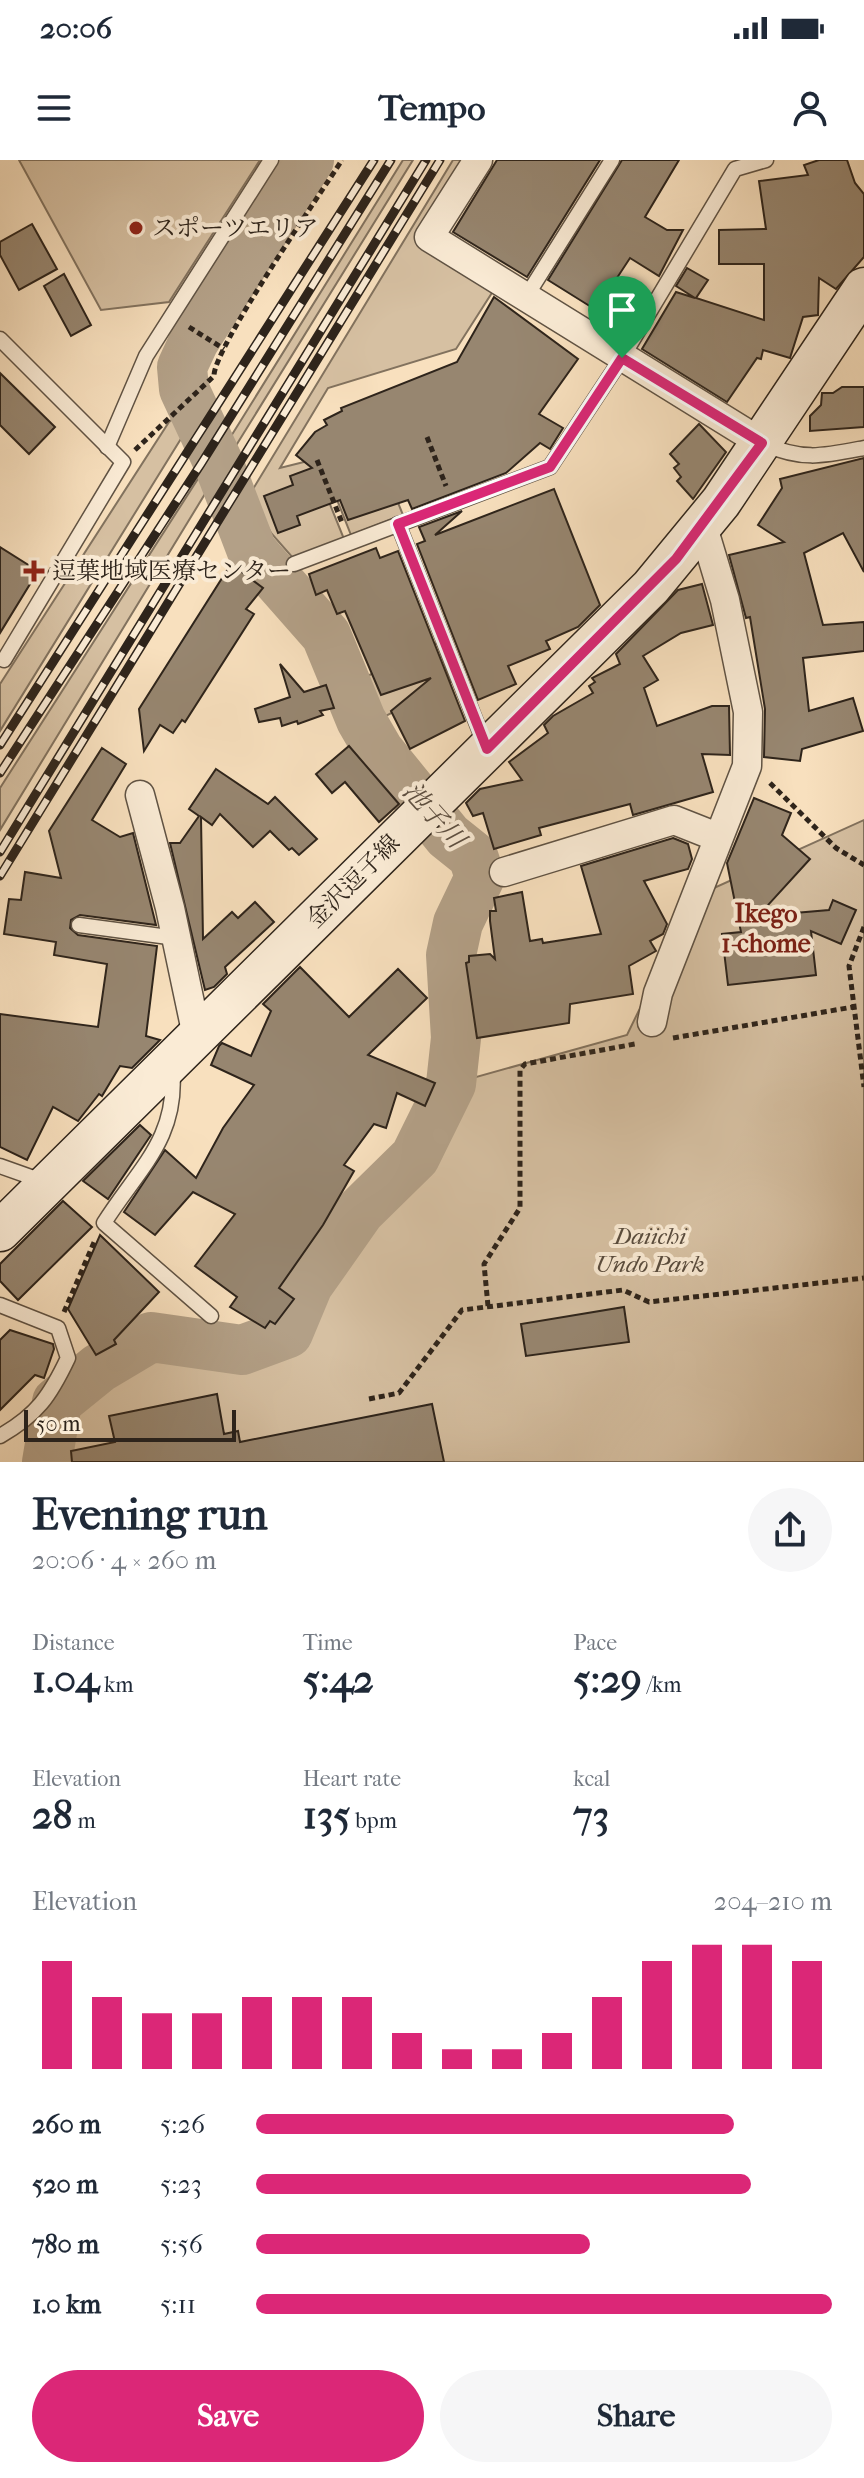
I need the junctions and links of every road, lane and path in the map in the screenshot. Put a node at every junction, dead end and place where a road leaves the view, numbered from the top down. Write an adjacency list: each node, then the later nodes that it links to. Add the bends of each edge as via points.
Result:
1 (271, 160): 14 (lane, via 146,356)
2 (342, 160): 10 (path)
3 (478, 160): 7 (street, via 429,237)
4 (612, 160): 7 (lane)
5 (766, 160): 11 (lane, via 735,169)
6 (864, 288): 13 (main road, 金沢逗子線)
7 (526, 297): 11 (street)
8 (182, 323): 10 (path)
9 (0, 339): 14 (lane)
10 (222, 347): 17 (path, via 214,376)
11 (622, 358): 13 (street); 18 (lane, via 550,467)
12 (427, 437): 18 (path)
13 (762, 443): 15 (lane, via 792,456 821,457); 20 (main road, 金沢逗子線)
14 (107, 447): 17 (lane)
15 (864, 448)
16 (317, 460): 21 (path)
17 (123, 462): 23 (lane)
18 (452, 502): 19 (lane)
19 (398, 524): 21 (lane); 24 (lane)
20 (703, 527): 24 (main road, 金沢逗子線, via 651,587); 25 (street, via 725,600 748,712)
21 (351, 543): 22 (lane)
22 (294, 564)
23 (4, 660)
24 (487, 749): 35 (main road, 金沢逗子線)
25 (747, 766): 27 (street); 28 (path, via 836,848)
26 (140, 795): 32 (street)
27 (717, 837): 29 (street, via 674,820); 34 (street, via 658,993)
28 (864, 865)
29 (504, 872)
30 (79, 925): 32 (lane)
31 (864, 927): 33 (path, via 849,966)
32 (176, 938): 35 (street)
33 (853, 1007): 34 (path); 36 (path)
34 (652, 1035): 43 (path, via 525,1064 520,1070 520,1208 484,1264)
35 (184, 1048): 38 (main road, 金沢逗子線); 39 (lane, via 164,1136)
36 (864, 1087)
37 (0, 1166): 38 (lane)
38 (48, 1183): 40 (main road, 金沢逗子線)
39 (104, 1223): 44 (lane); 45 (path)
40 (0, 1231)
41 (864, 1278): 43 (path, via 649,1302 623,1290)
42 (0, 1305): 45 (lane)
43 (488, 1306): 46 (path, via 462,1310 399,1393)
44 (211, 1316)
45 (58, 1328): 47 (lane, via 68,1358 57,1381 29,1419)
46 (369, 1399)
47 (0, 1436)

